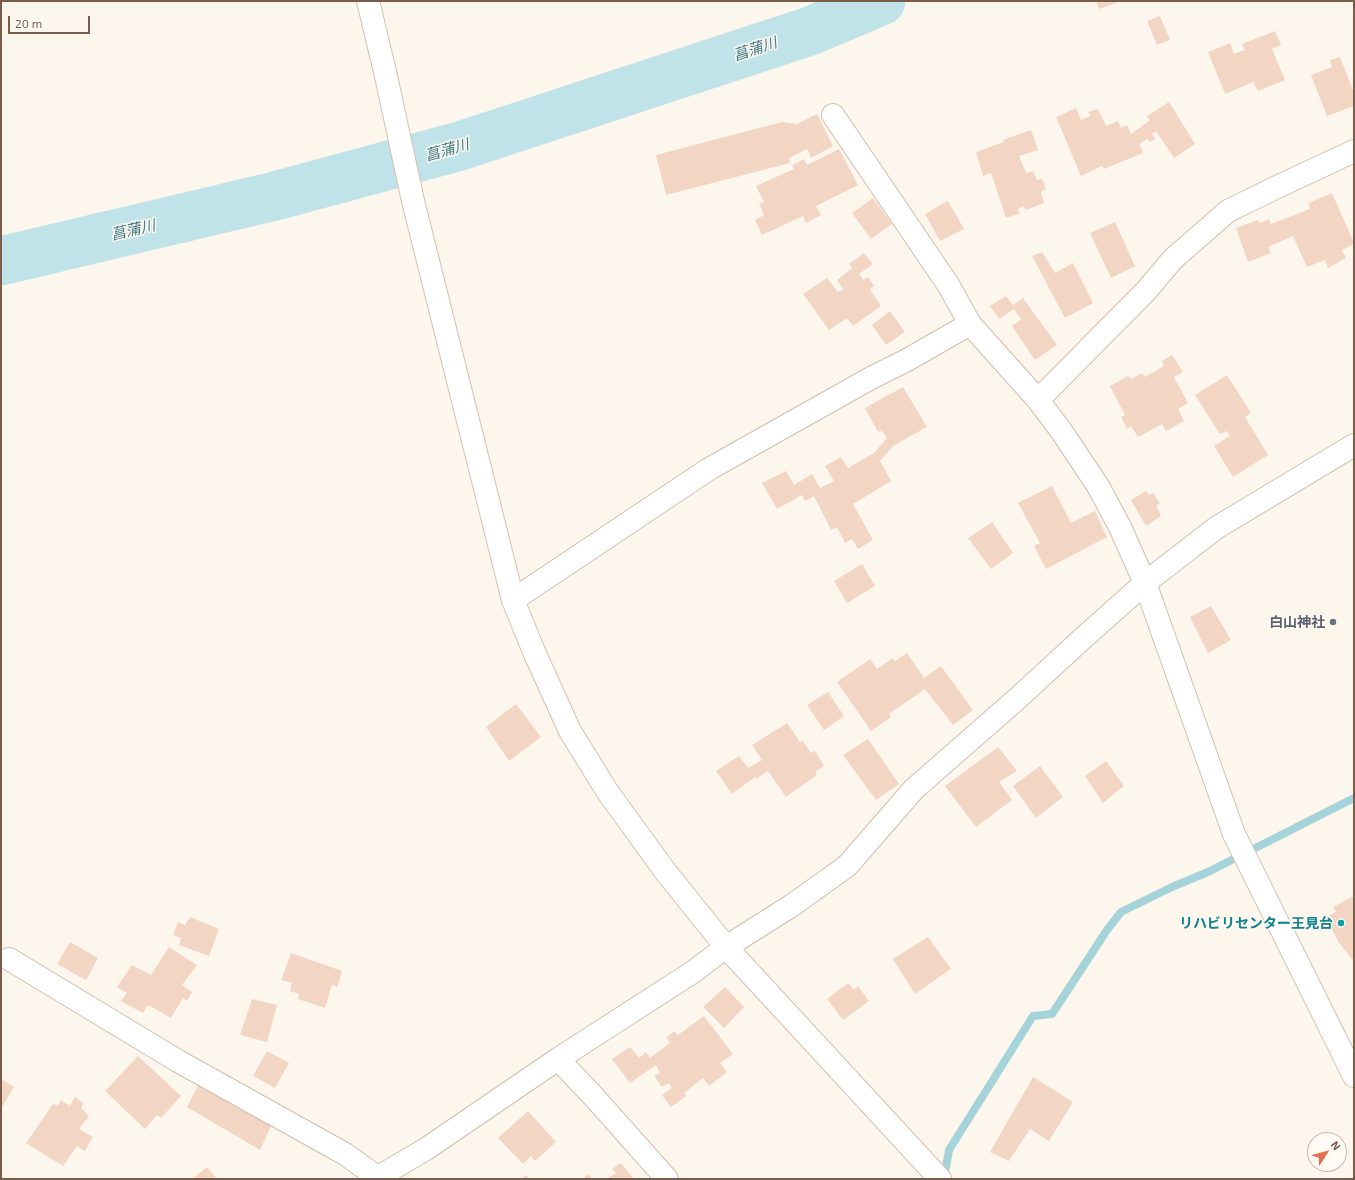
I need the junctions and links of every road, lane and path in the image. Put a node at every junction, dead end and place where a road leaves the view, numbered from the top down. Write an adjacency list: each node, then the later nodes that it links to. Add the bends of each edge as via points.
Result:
1 (368, 1): 8 (street, via 413,201)
2 (833, 115): 4 (street, via 948,286)
3 (1354, 151): 5 (street, via 1228,212 1174,259 1146,291)
4 (970, 324): 5 (street); 8 (street, via 709,469)
5 (1038, 400): 7 (street, via 1098,486)
6 (1354, 445): 7 (street, via 1216,528)
7 (1145, 583): 9 (street, via 914,789 847,866); 12 (street, via 1234,834)
8 (513, 600): 9 (street, via 534,654 570,731 611,798)
9 (726, 948): 11 (street); 15 (street)
10 (9, 959): 13 (street, via 178,1061 345,1154)
11 (558, 1058): 13 (street, via 426,1149); 14 (street)
12 (1354, 1076)
13 (376, 1178)
14 (667, 1179)
15 (940, 1179)

